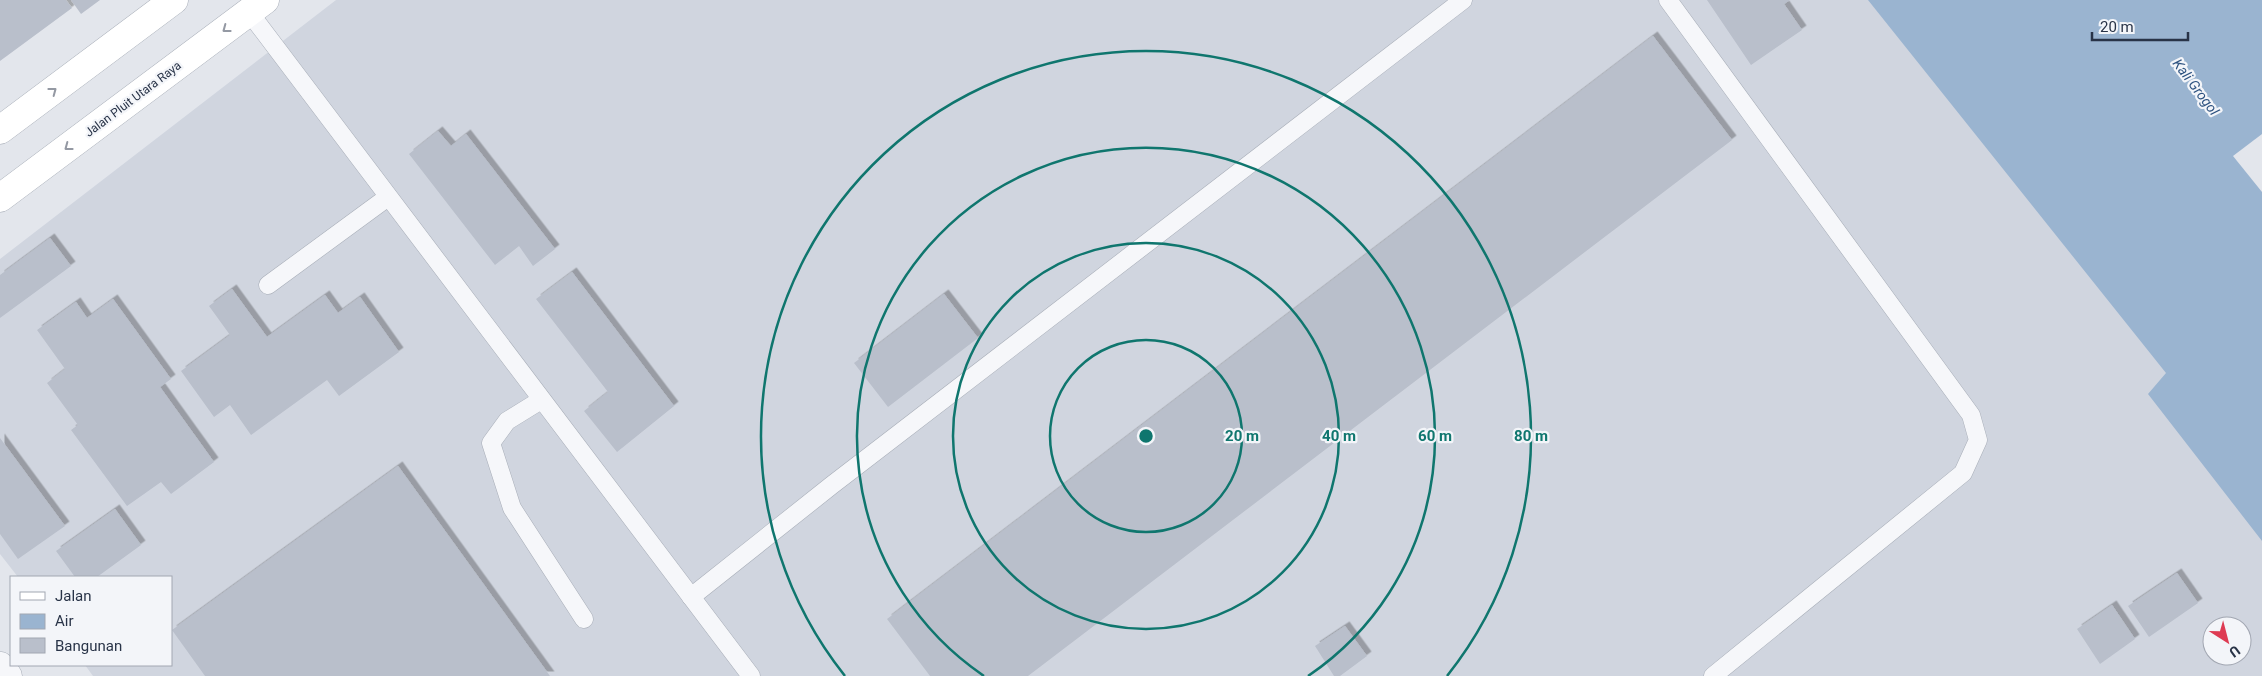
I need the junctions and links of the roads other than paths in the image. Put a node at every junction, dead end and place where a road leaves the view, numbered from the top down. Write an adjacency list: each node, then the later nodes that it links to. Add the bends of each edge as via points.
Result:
1 (174, 0): 5 (street, one-way to 1)
2 (1463, 0): 10 (lane)
3 (1668, 0): 15 (lane, via 1971,415 1978,440 1963,473)
4 (258, 4): 6 (lane); 7 (street, Jalan Pluit Utara Raya, one-way to 7)
5 (0, 130)
6 (388, 197): 8 (lane); 9 (lane)
7 (0, 198)
8 (268, 285)
9 (541, 400): 10 (lane); 11 (lane, via 508,421 491,443 512,508)
10 (691, 597): 14 (lane)
11 (584, 619)
12 (0, 666): 13 (street)
13 (8, 676)
14 (751, 676)
15 (1713, 676)

